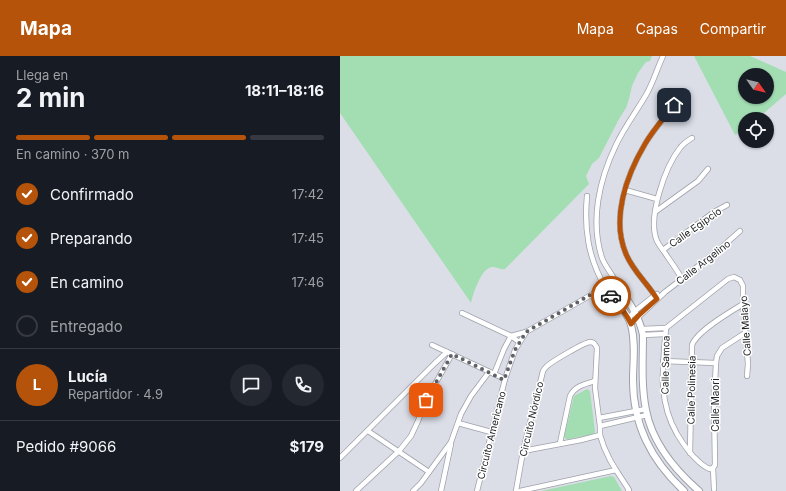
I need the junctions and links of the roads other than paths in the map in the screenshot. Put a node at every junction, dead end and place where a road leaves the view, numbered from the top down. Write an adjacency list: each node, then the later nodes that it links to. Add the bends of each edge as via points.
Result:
1 (663, 56): 14 (street, via 649,90 616,145 599,192 596,209 597,236 602,259)
2 (674, 105): 5 (street, via 645,144)
3 (692, 138): 7 (street, via 685,142 672,161)
4 (708, 169): 9 (street, via 698,181)
5 (625, 190): 7 (street); 16 (street, via 619,217 622,243 634,269)
6 (587, 196): 15 (street, via 586,225 590,251)
7 (657, 200): 9 (street)
8 (727, 205): 11 (street, Calle Egipcio)
9 (655, 212): 11 (street, via 654,232)
10 (740, 231): 13 (street, Calle Argelino)
11 (663, 250): 13 (street)
12 (737, 277): 17 (street, Calle Malayo, via 742,286); 21 (street, Calle Samoa, via 728,279)
13 (682, 279): 16 (street, Calle Argelino)
14 (616, 282): 15 (street); 19 (street)
15 (604, 287): 20 (street); 22 (street)
16 (656, 297): 19 (street, Calle Argelino)
17 (743, 304): 24 (street, Calle Malayo); 31 (street, Calle Polinesia, via 699,335 692,345)
18 (462, 313): 26 (street)
19 (636, 314): 20 (street, Calle Argelino); 23 (street)
20 (630, 321): 39 (street, via 634,349)
21 (666, 328): 23 (street); 25 (street, Calle Samoa)
22 (526, 332): 26 (street); 27 (street, Circuito Americano)
23 (643, 332): 25 (street); 38 (street, via 643,390)
24 (745, 333): 32 (street, Calle Maori, via 722,348); 35 (street, Calle Malayo)
25 (666, 334): 30 (street, Calle Samoa)
26 (511, 336): 27 (street); 34 (street)
27 (519, 342): 36 (street, Circuito Americano)
28 (432, 345): 29 (street, Circuito Americano)
29 (449, 353): 33 (street, Circuito Americano); 43 (street); 48 (street, via 418,421)
30 (663, 361): 31 (street); 50 (street, Calle Samoa, via 662,386 666,406 673,428)
31 (692, 362): 32 (street); 50 (street, Calle Polinesia)
32 (716, 363): 52 (street, Calle Maori)
33 (488, 372): 34 (street, Circuito Americano); 41 (street, via 471,396)
34 (494, 374): 36 (street, Circuito Americano)
35 (747, 376)
36 (504, 380): 44 (street, Circuito Americano)
37 (595, 381): 40 (street, Circuito Nórdico); 47 (street, via 578,387 570,396); 49 (street, Circuito Nórdico, via 597,348 592,342 587,342 546,367)
38 (646, 412): 39 (street); 64 (street, via 661,447 679,472)
39 (636, 414): 40 (street); 42 (street); 63 (street, via 649,448 668,476)
40 (599, 418): 42 (street, Circuito Nórdico)
41 (458, 423): 44 (street); 46 (street)
42 (600, 426): 45 (street, Circuito Nórdico)
43 (368, 431): 48 (street); 51 (street)
44 (491, 432): 59 (street, Circuito Americano)
45 (600, 435): 47 (street); 53 (street, Circuito Nórdico)
46 (451, 442): 54 (street); 58 (street)
47 (560, 443): 49 (street)
48 (399, 450): 54 (street); 56 (street)
49 (523, 451): 60 (street, Circuito Nórdico)
50 (690, 453): 52 (street, Calle Samoa, via 705,467)
51 (340, 458)
52 (713, 468): 55 (street, Calle Maori)
53 (616, 470): 61 (street); 62 (street, Circuito Nórdico)
54 (429, 472): 57 (street)
55 (714, 489)
56 (356, 491)
57 (413, 491)
58 (441, 491)
59 (477, 491)
60 (516, 491)
61 (520, 491)
62 (628, 491)
63 (684, 491)
64 (699, 491)

